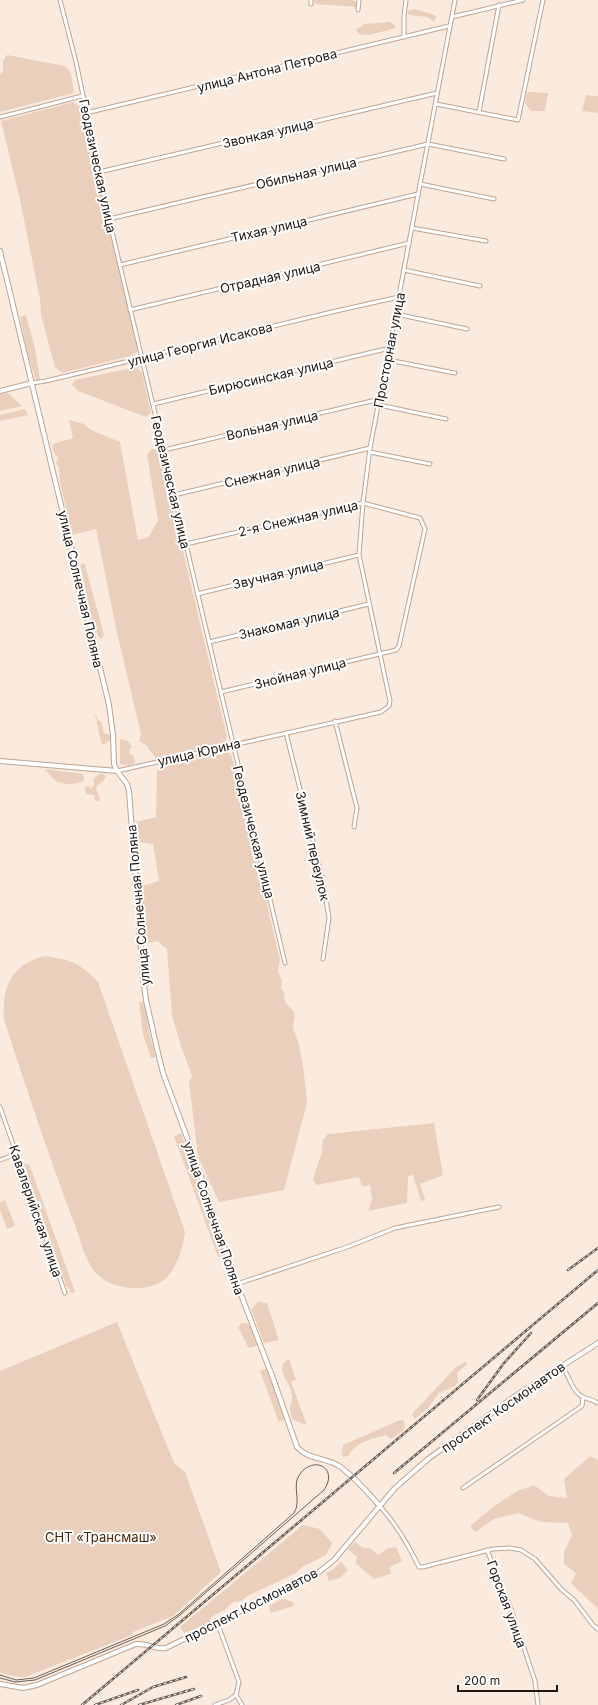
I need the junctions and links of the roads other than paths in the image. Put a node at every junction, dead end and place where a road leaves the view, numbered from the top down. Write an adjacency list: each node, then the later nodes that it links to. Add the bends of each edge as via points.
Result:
1 (60, 0): 14 (street, Геодезическая улица)
2 (359, 0): 9 (street)
3 (406, 0): 12 (street)
4 (455, 0): 10 (street, Просторная улица)
5 (523, 0): 7 (street)
6 (543, 0): 16 (street, via 518,120)
7 (509, 2): 8 (street)
8 (499, 5): 10 (street); 16 (street)
9 (358, 10)
10 (452, 16): 11 (street, Просторная улица)
11 (449, 26): 12 (street, улица Антона Петрова); 13 (street, Просторная улица)
12 (404, 37): 17 (street, улица Антона Петрова)
13 (437, 93): 15 (street, Просторная улица); 21 (street, Звонкая улица)
14 (82, 96): 17 (street, Геодезическая улица); 18 (street)
15 (436, 104): 16 (street); 19 (street, Просторная улица)
16 (480, 112)
17 (86, 113): 21 (street, Геодезическая улица)
18 (0, 116)
19 (428, 144): 20 (street, Обильная улица); 22 (street, Просторная улица); 25 (street, Обильная улица)
20 (504, 159)
21 (99, 172): 25 (street, Геодезическая улица)
22 (420, 184): 23 (street, Просторная улица); 24 (street)
23 (418, 194): 26 (street, Просторная улица); 30 (street, Тихая улица)
24 (494, 199)
25 (109, 220): 30 (street, Геодезическая улица)
26 (412, 228): 27 (street); 28 (street, Просторная улица)
27 (486, 241)
28 (409, 244): 31 (street, Просторная улица); 34 (street, Отрадная улица)
29 (0, 251): 41 (street, улица Солнечная Поляна)
30 (120, 265): 34 (street, Геодезическая улица)
31 (404, 270): 32 (street); 33 (street, Просторная улица)
32 (480, 286)
33 (399, 297): 35 (street, Просторная улица); 38 (street, улица Георгия Исакова)
34 (130, 310): 38 (street, Геодезическая улица)
35 (396, 314): 36 (street); 37 (street, Просторная улица)
36 (467, 329)
37 (390, 348): 39 (street, Просторная улица); 44 (street, Бирюсинская улица)
38 (142, 358): 41 (street, улица Георгия Исакова); 44 (street, Геодезическая улица)
39 (388, 360): 40 (street); 43 (street, Просторная улица)
40 (455, 373)
41 (32, 383): 42 (street, улица Георгия Исакова); 65 (street, улица Солнечная Поляна, via 109,705 114,764)
42 (0, 391)
43 (380, 399): 45 (street, Просторная улица); 47 (street, Вольная улица)
44 (153, 404): 47 (street, Геодезическая улица)
45 (378, 406): 46 (street); 48 (street, Просторная улица)
46 (446, 419)
47 (164, 450): 50 (street, Геодезическая улица)
48 (370, 450): 49 (street, Снежная улица); 50 (street, Снежная улица); 51 (street, Просторная улица)
49 (430, 464)
50 (174, 495): 53 (street, Геодезическая улица)
51 (363, 503): 52 (street, 2-я Снежная улица, via 420,518); 53 (street, 2-я Снежная улица); 54 (street, Просторная улица)
52 (425, 530): 58 (street, Знойная улица, via 399,646 391,652)
53 (186, 544): 55 (street, Геодезическая улица)
54 (359, 555): 55 (street, Звучная улица); 56 (street, Просторная улица)
55 (197, 594): 57 (street, Геодезическая улица)
56 (369, 604): 57 (street, Знакомая улица); 58 (street, Просторная улица)
57 (209, 642): 59 (street, Геодезическая улица)
58 (380, 653): 59 (street, Знойная улица); 60 (street, Просторная улица)
59 (221, 692): 63 (street, Геодезическая улица)
60 (390, 701): 61 (street, улица Юрина, via 389,706 381,712)
61 (335, 721): 62 (street, улица Юрина); 66 (street, via 356,808)
62 (286, 733): 63 (street, улица Юрина); 67 (street, Зимний переулок, via 322,877 329,918)
63 (233, 744): 65 (street, улица Юрина); 68 (street, Геодезическая улица)
64 (0, 761): 65 (street, улица Юрина)
65 (117, 771): 73 (street, улица Солнечная Поляна, via 129,791 143,977 154,1037 163,1073)
66 (354, 827)
67 (323, 959)
68 (285, 963)
69 (0, 1107): 70 (street, Кавалерийская улица)
70 (17, 1154): 71 (street); 74 (street, Кавалерийская улица)
71 (0, 1160)
72 (499, 1207): 73 (street, via 395,1228)
73 (237, 1284): 80 (street, улица Солнечная Поляна, via 297,1447 304,1454 339,1466)
74 (65, 1293)
75 (598, 1343): 76 (street, проспект Космонавтов)
76 (562, 1366): 77 (street, via 576,1391); 80 (street, проспект Космонавтов, via 428,1459)
77 (583, 1397): 78 (street); 79 (street, via 582,1406)
78 (598, 1403)
79 (463, 1488)
80 (379, 1505): 81 (street, Горская улица, via 394,1522 419,1566); 82 (street, проспект Космонавтов, via 328,1566)
81 (487, 1550): 83 (street, Горская улица, via 505,1547 521,1550 535,1559); 88 (street, Горская улица, via 511,1609 535,1681)
82 (217, 1622): 84 (street, проспект Космонавтов, via 166,1648 136,1644 37,1685 23,1688); 85 (street, via 239,1682)
83 (598, 1629)
84 (0, 1684)
85 (236, 1695): 86 (street); 87 (street)
86 (215, 1705)
87 (242, 1705)
88 (538, 1705)

